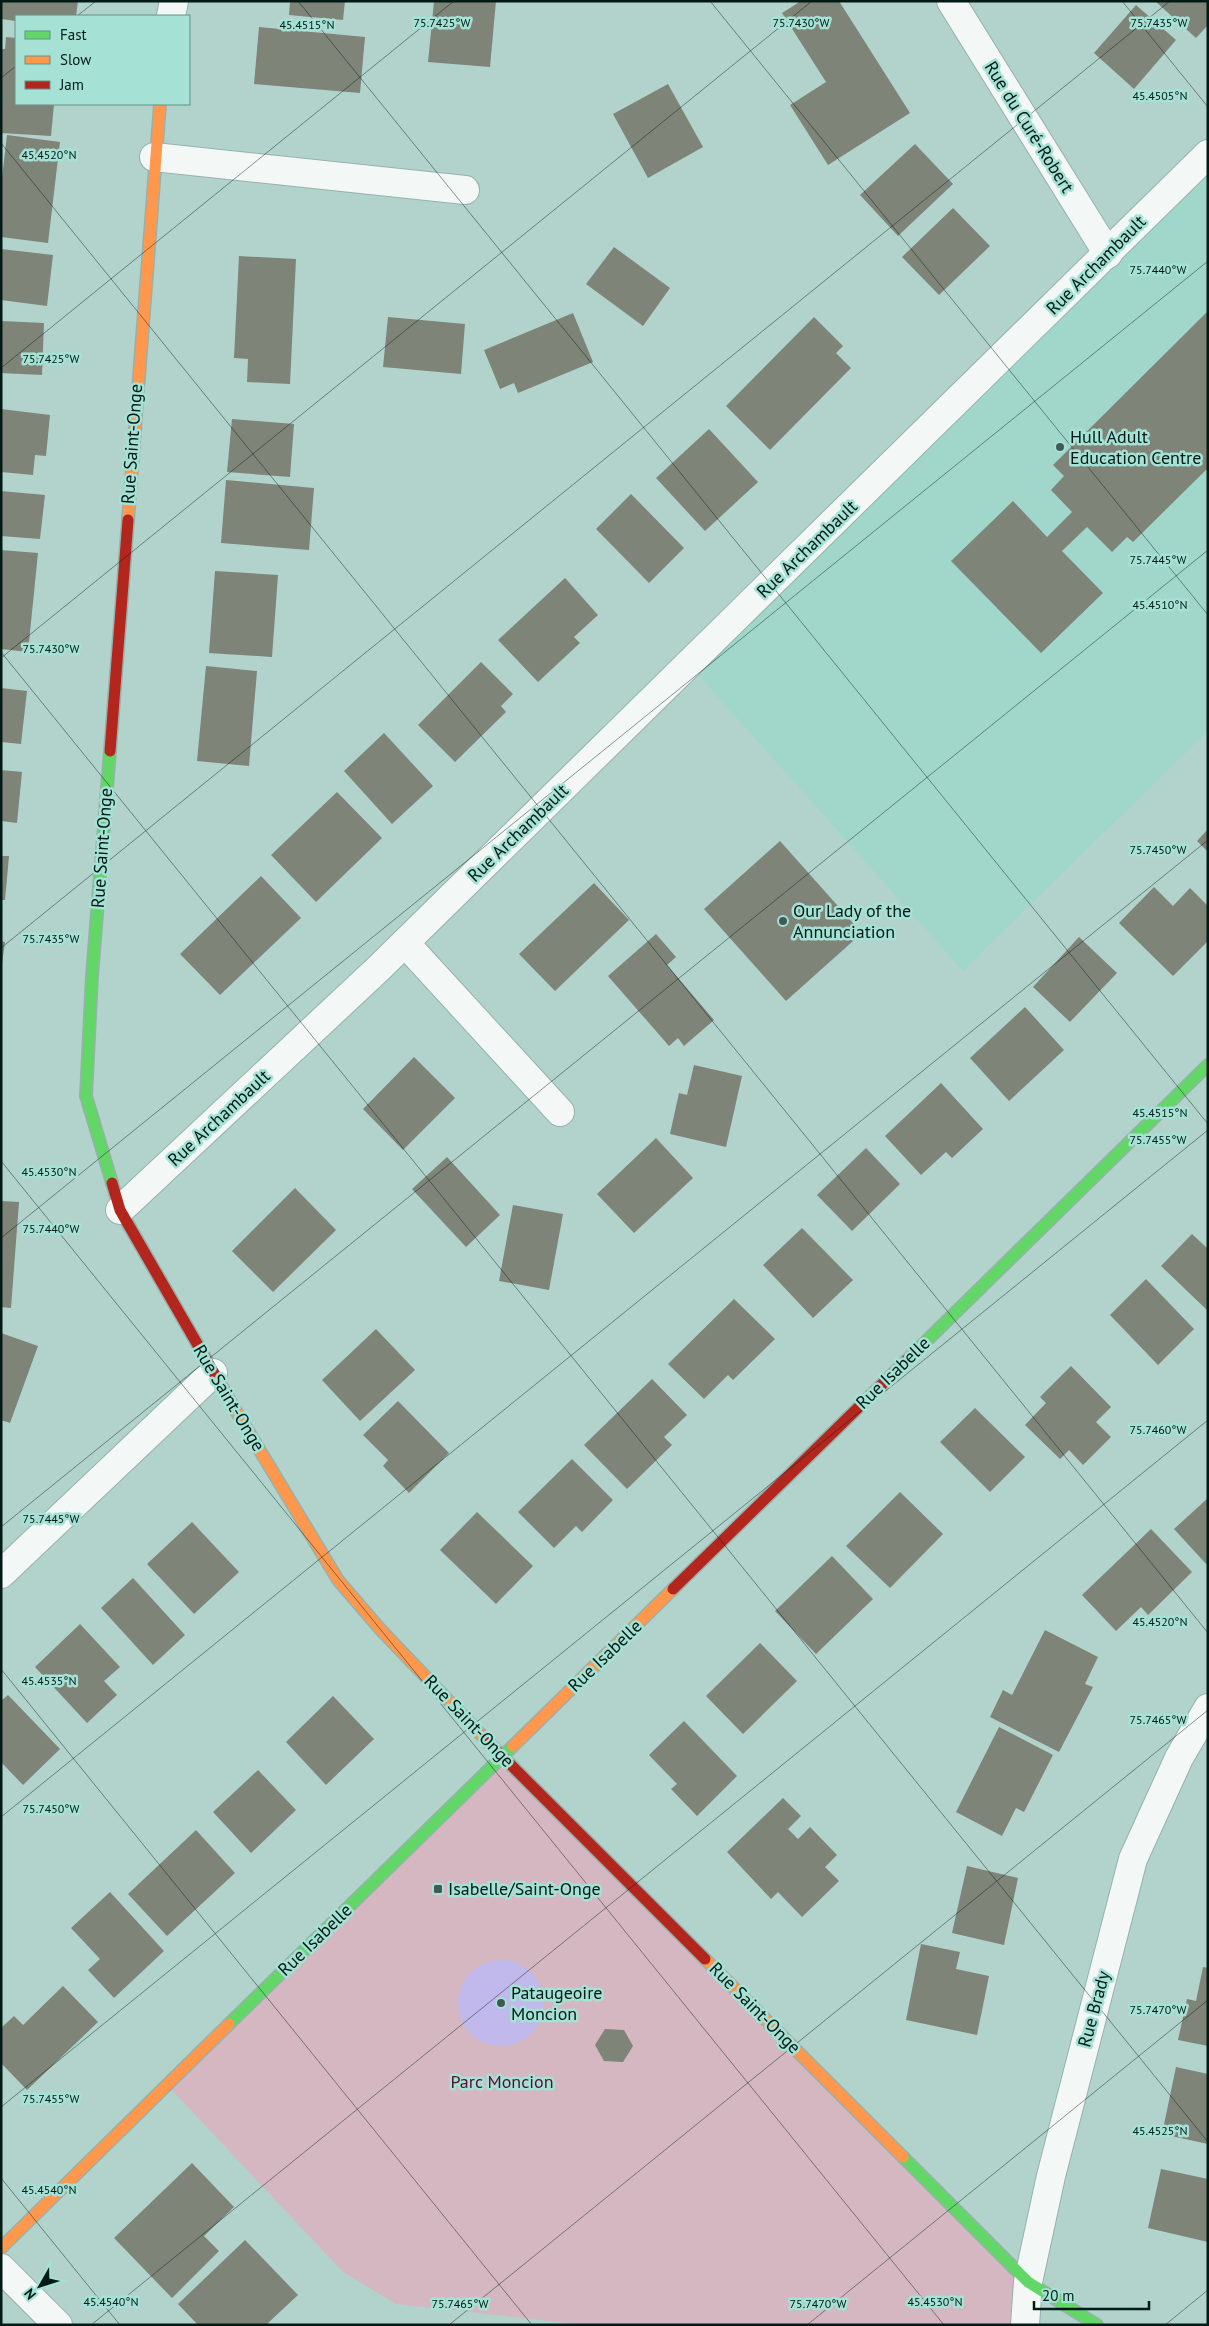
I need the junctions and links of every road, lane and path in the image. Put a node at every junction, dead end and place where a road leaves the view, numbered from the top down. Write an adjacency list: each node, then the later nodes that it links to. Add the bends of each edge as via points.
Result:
1 (174, 1): 3 (street)
2 (951, 1): 8 (street, Rue du Curé-Robert)
3 (171, 15)
4 (160, 105): 6 (street, Rue Saint-Onge)
5 (1208, 154): 8 (street, Rue Archambault)
6 (154, 157): 7 (street); 12 (street, Rue Saint-Onge, via 92,967 86,1096)
7 (465, 190)
8 (1108, 254): 9 (street, Rue Archambault)
9 (405, 943): 11 (street); 12 (street, Rue Archambault)
10 (1208, 1065): 16 (street, Rue Isabelle)
11 (560, 1112)
12 (120, 1210): 13 (street, Rue Saint-Onge)
13 (213, 1373): 14 (street); 16 (street, Rue Saint-Onge, via 338,1580 380,1630)
14 (1, 1574)
15 (1208, 1708): 19 (street, Rue Brady, via 1179,1758 1133,1859 1051,2176)
16 (503, 1756): 17 (street, Rue Isabelle); 19 (street, Rue Saint-Onge)
17 (1, 2248)
18 (1, 2268): 20 (street)
19 (1028, 2282): 21 (street, Rue Brady); 22 (street, Rue Saint-Onge)
20 (58, 2325)
21 (1025, 2325)
22 (1097, 2325)

